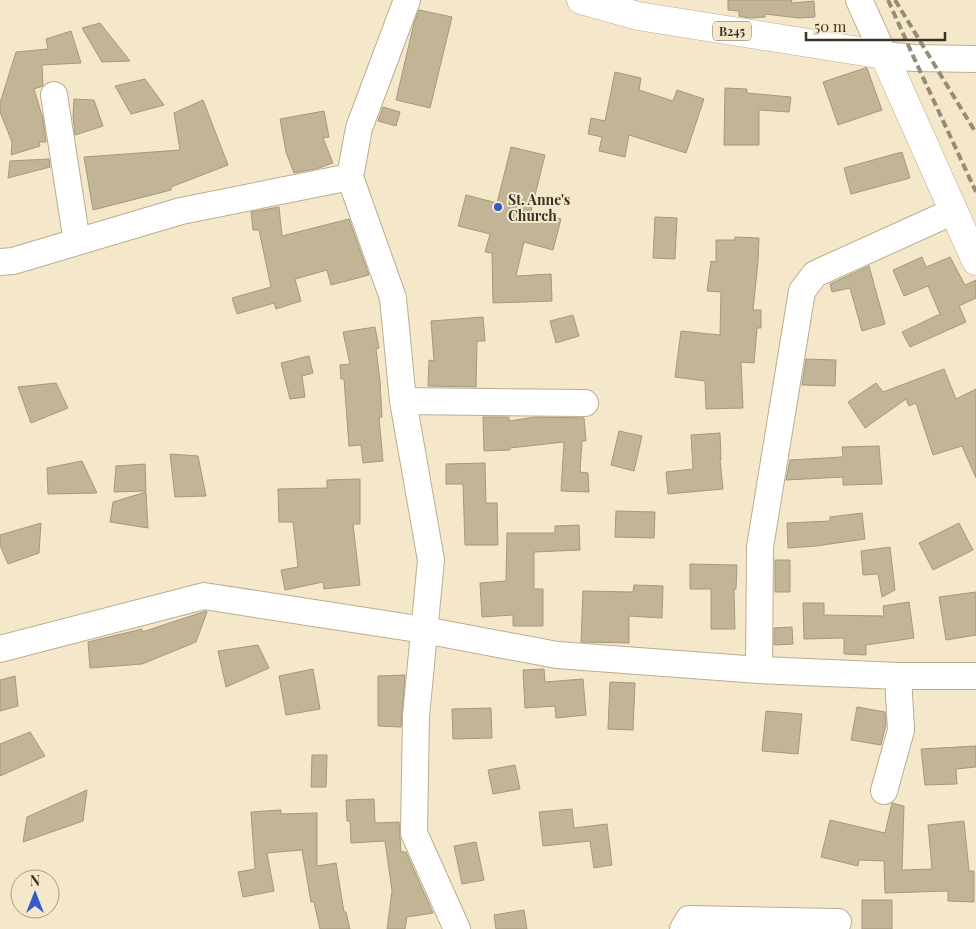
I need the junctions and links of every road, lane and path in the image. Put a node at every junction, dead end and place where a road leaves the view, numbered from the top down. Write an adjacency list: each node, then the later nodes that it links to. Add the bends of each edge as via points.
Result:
1 (407, 0): 7 (street, via 359,128)
2 (581, 0): 4 (main road, B245, via 638,16)
3 (860, 0): 4 (street)
4 (884, 55): 5 (street); 8 (main road)
5 (976, 59)
6 (54, 95): 9 (street)
7 (350, 177): 9 (street, via 181,211); 12 (street, via 393,298)
8 (954, 211): 10 (main road); 16 (street, via 815,274 802,290 760,547)
9 (77, 242): 11 (street)
10 (976, 260)
11 (0, 262)
12 (403, 401): 13 (street); 14 (street, via 431,560)
13 (585, 403)
14 (424, 630): 15 (street, via 204,596); 16 (street, via 557,656); 21 (street, via 416,716 414,833)
15 (0, 648)
16 (759, 670): 17 (street)
17 (898, 676): 18 (street); 19 (street, via 901,730)
18 (976, 676)
19 (884, 791)
20 (838, 922): 22 (street, via 689,919)
21 (457, 929)
22 (683, 929)

